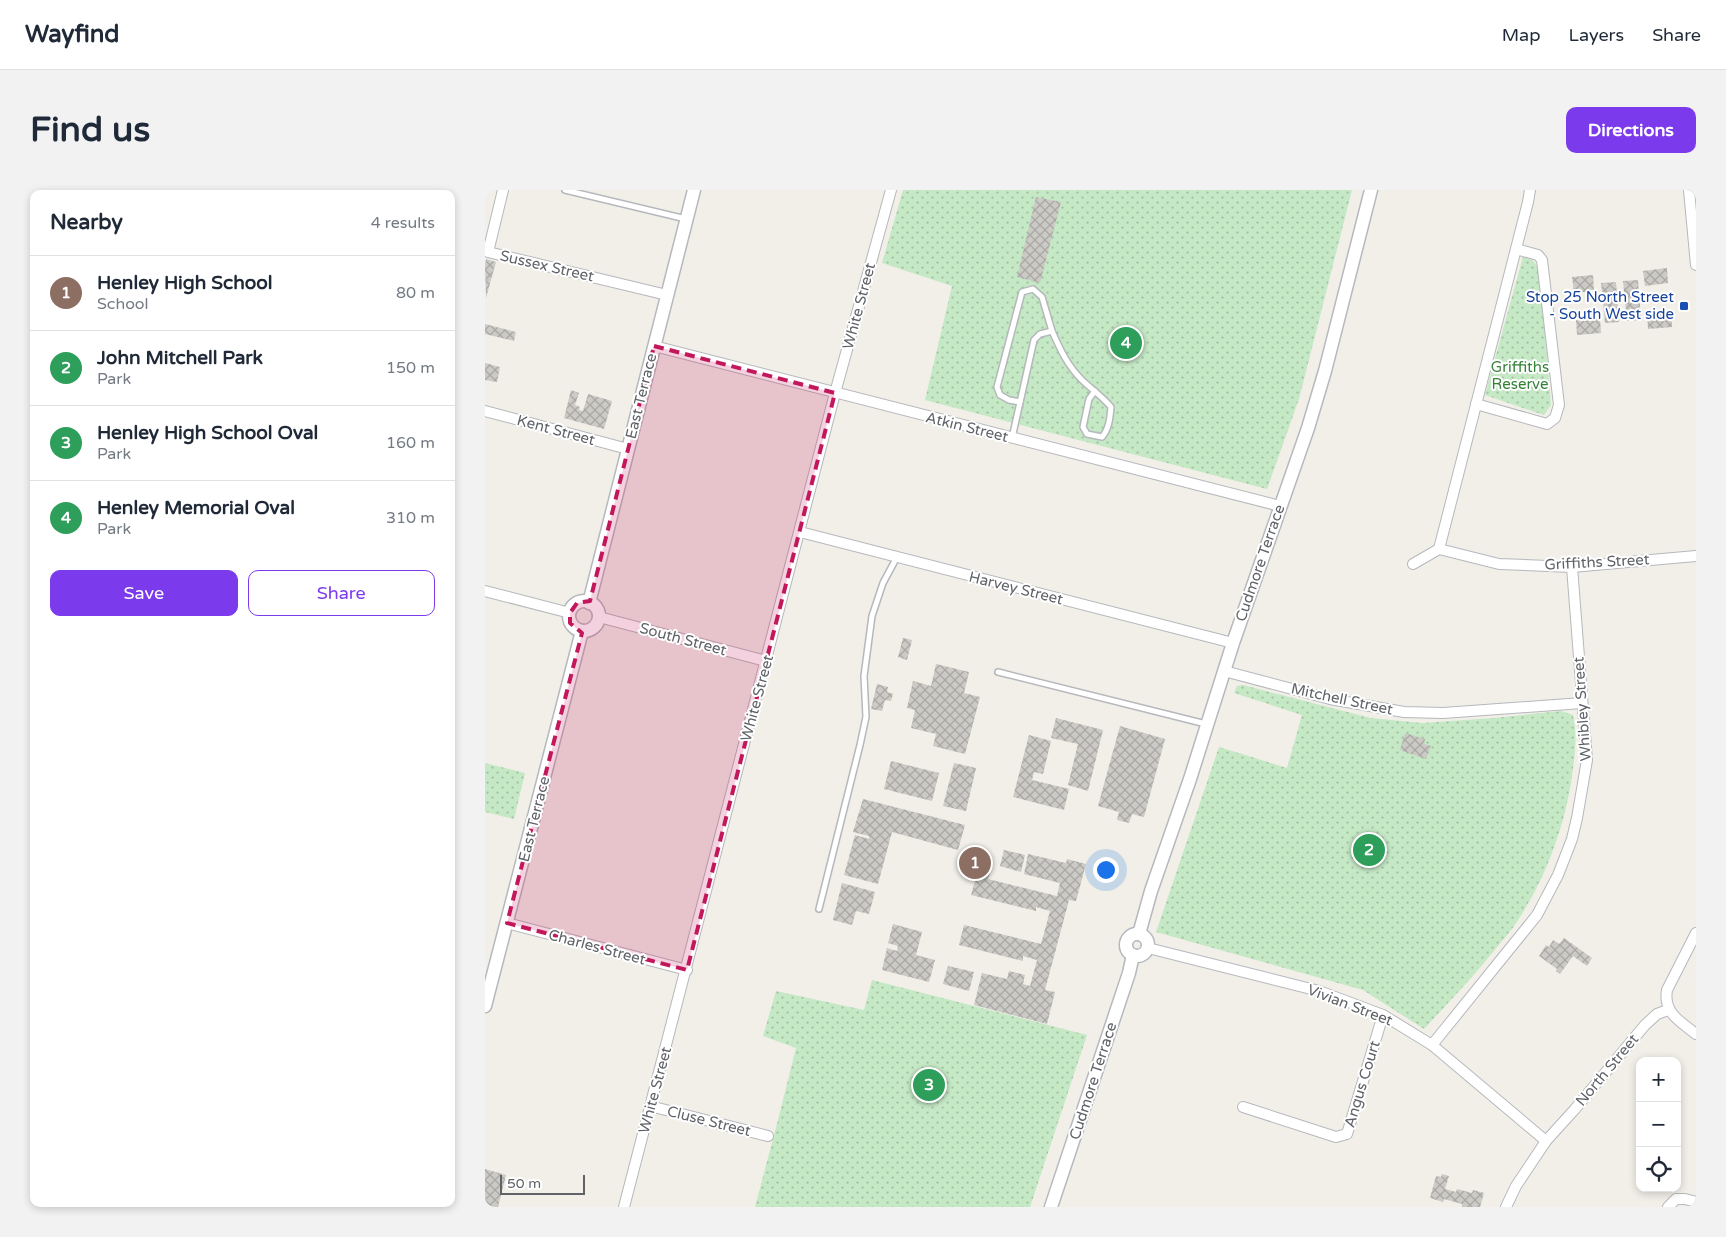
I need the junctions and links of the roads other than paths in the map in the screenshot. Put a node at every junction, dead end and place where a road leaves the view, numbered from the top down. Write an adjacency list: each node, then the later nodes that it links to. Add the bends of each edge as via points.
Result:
1 (503, 190): 11 (street, Sussex Street, via 488,252)
2 (565, 190): 8 (lane)
3 (694, 190): 8 (street, East Terrace)
4 (891, 190): 15 (street, White Street)
5 (1371, 190): 21 (street, Cudmore Terrace, via 1325,370)
6 (1530, 190): 9 (street)
7 (1689, 190): 10 (street)
8 (686, 219): 11 (street, East Terrace)
9 (1516, 249): 17 (street); 17 (street, via 1538,255 1542,260 1559,405 1555,418 1547,424)
10 (1696, 265)
11 (667, 295): 13 (street, East Terrace)
12 (1052, 331): 14 (lane, via 1063,357); 16 (lane, via 1040,334 1034,340); 16 (lane, via 1042,297 1033,289 1022,292 997,387 1000,395)
13 (654, 346): 15 (street, Atkin Street); 20 (street, East Terrace)
14 (1095, 391): 14 (lane, via 1111,407 1102,437 1087,434 1083,428 1089,399)
15 (835, 393): 19 (street, Atkin Street); 22 (street, White Street)
16 (1020, 402): 19 (lane)
17 (1476, 404): 23 (street)
18 (485, 412): 20 (street, Kent Street)
19 (1012, 438): 21 (street, Atkin Street)
20 (628, 449): 29 (street, East Terrace)
21 (1280, 506): 33 (street, Cudmore Terrace)
22 (800, 532): 25 (street, Harvey Street); 34 (street, White Street)
23 (1439, 549): 26 (street); 27 (street, Griffiths Street, via 1499,564)
24 (1696, 556): 27 (street, Griffiths Street)
25 (897, 557): 33 (street, Harvey Street); 39 (lane, via 883,583 872,616 864,676 866,717 861,745)
26 (1413, 564)
27 (1572, 567): 37 (street, Whibley Street)
28 (485, 591): 30 (street)
29 (589, 603): 30 (street, via 577,603); 31 (street, via 597,608)
30 (569, 613): 32 (street, via 570,623)
31 (599, 617): 32 (street, via 595,626); 34 (street, South Street)
32 (582, 631): 40 (street, East Terrace)
33 (1233, 643): 35 (street, Cudmore Terrace)
34 (766, 661): 45 (street, White Street)
35 (1224, 671): 37 (street, Mitchell Street, via 1330,699 1404,712 1443,713); 38 (street, Cudmore Terrace)
36 (998, 672): 38 (lane)
37 (1582, 703): 50 (street, Whibley Street, via 1587,760 1575,825 1558,875 1537,916)
38 (1207, 724): 42 (street, Cudmore Terrace)
39 (819, 909)
40 (507, 923): 45 (street, Charles Street); 46 (street, East Terrace)
41 (1696, 933): 47 (street, via 1667,990 1665,1001)
42 (1139, 934): 43 (street, via 1145,937); 44 (street, via 1131,935 1126,942 1127,950)
43 (1148, 948): 44 (street, via 1143,954); 48 (street, Vivian Street, via 1319,991)
44 (1133, 956): 56 (street, Cudmore Terrace)
45 (687, 970): 51 (street, White Street)
46 (485, 1006)
47 (1668, 1010): 49 (street); 54 (street, North Street, via 1657,1014 1645,1025)
48 (1383, 1015): 50 (street, Vivian Street); 52 (street, Angus Court, via 1347,1134 1337,1137)
49 (1696, 1034)
50 (1433, 1045): 54 (street, Vivian Street)
51 (650, 1106): 53 (street, Cluse Street); 57 (street, White Street)
52 (1243, 1107)
53 (768, 1136)
54 (1546, 1141): 58 (street, North Street)
55 (1696, 1202): 59 (street, via 1676,1199)
56 (1055, 1206)
57 (624, 1207)
58 (1506, 1207)
59 (1669, 1207)

